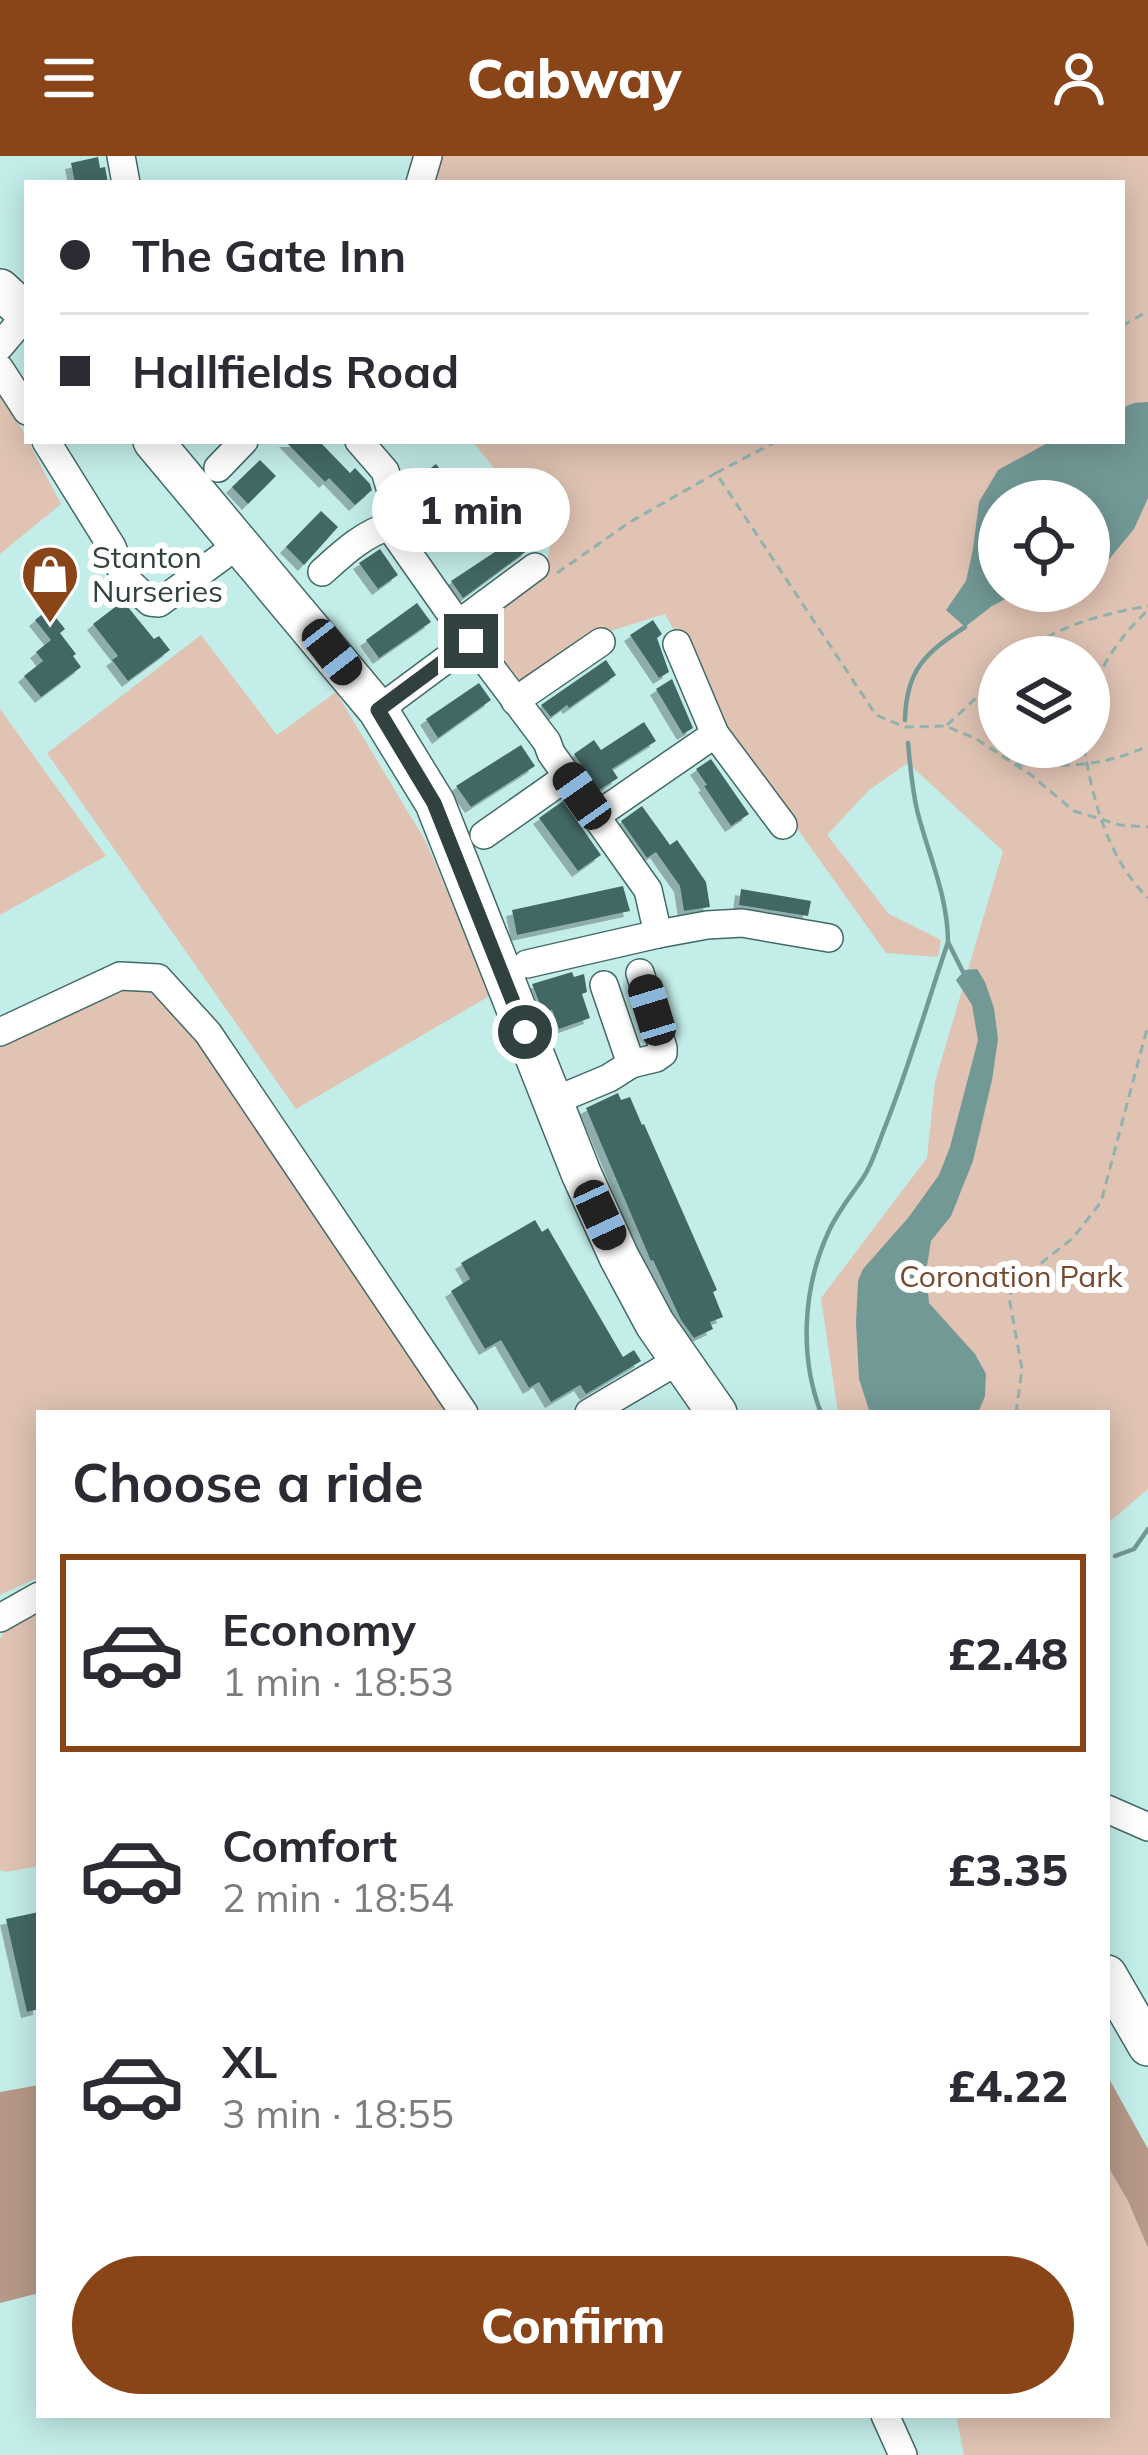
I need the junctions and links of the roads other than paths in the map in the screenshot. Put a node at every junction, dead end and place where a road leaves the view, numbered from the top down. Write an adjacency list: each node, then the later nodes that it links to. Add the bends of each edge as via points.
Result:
1 (0, 289): 2 (highway)
2 (24, 311)
3 (24, 318): 4 (street)
4 (0, 346)
5 (0, 369): 6 (street)
6 (24, 406)
7 (48, 444): 13 (street, via 130,583 150,602)
8 (156, 444): 13 (highway)
9 (241, 444): 11 (street)
10 (361, 444): 12 (street, via 385,471)
11 (218, 468)
12 (392, 525): 15 (street, via 361,538); 16 (street)
13 (239, 544): 20 (highway)
14 (545, 570): 16 (street)
15 (322, 572)
16 (465, 632): 19 (street); 20 (street)
17 (601, 642): 19 (street)
18 (677, 644): 21 (street)
19 (515, 700): 22 (street)
20 (378, 710): 33 (highway, via 434,803)
21 (715, 734): 23 (street); 24 (street)
22 (568, 776): 23 (street); 25 (street)
23 (596, 816): 26 (street, via 648,890)
24 (783, 826)
25 (484, 835)
26 (658, 934): 27 (street, via 742,923); 28 (street)
27 (829, 938)
28 (527, 964)
29 (640, 973): 32 (street, via 663,1053)
30 (604, 986): 32 (street)
31 (0, 1032): 35 (street, via 120,976 158,978 208,1033)
32 (631, 1064): 33 (street)
33 (554, 1101): 34 (highway, via 619,1257)
34 (680, 1360): 36 (street); 37 (highway)
35 (462, 1410)
36 (594, 1410)
37 (715, 1410)
38 (36, 1598): 39 (street)
39 (0, 1618)
40 (1110, 1810): 41 (street)
41 (1148, 1827)
42 (1110, 1980): 43 (highway)
43 (1148, 2046)
44 (886, 2418): 45 (street)
45 (903, 2455)

